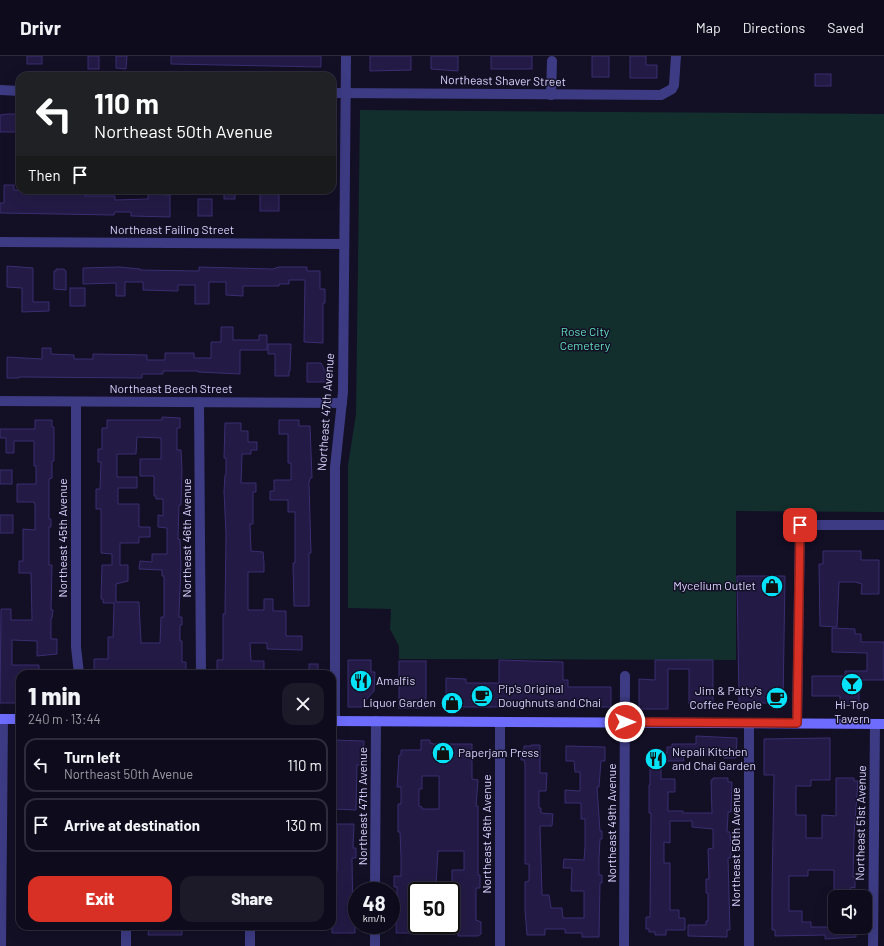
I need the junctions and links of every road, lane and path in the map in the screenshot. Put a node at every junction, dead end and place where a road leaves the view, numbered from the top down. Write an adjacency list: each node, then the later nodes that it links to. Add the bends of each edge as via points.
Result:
1 (346, 56): 7 (street, Northeast 47th Avenue)
2 (676, 56): 8 (street, Northeast Shaver Street, via 672,89 661,95)
3 (552, 61): 8 (street)
4 (0, 90): 5 (street)
5 (16, 90)
6 (336, 93): 7 (street, Northeast Shaver Street)
7 (346, 93): 8 (street, Northeast Shaver Street); 10 (street, Northeast 47th Avenue)
8 (552, 95)
9 (0, 242): 10 (street, Northeast Failing Street)
10 (344, 244): 14 (street, Northeast 47th Avenue)
11 (0, 401): 12 (street, Northeast Beech Street)
12 (76, 402): 13 (street, Northeast Beech Street); 16 (street, Northeast 45th Avenue, via 76,647)
13 (199, 402): 14 (street, Northeast Beech Street); 17 (street, Northeast 46th Avenue)
14 (342, 404): 18 (street, Northeast 47th Avenue, via 335,467)
15 (884, 525): 27 (street, via 800,525)
16 (79, 670)
17 (201, 670)
18 (334, 670)
19 (625, 676): 25 (street, Northeast 49th Avenue)
20 (1, 719): 21 (main road); 33 (street)
21 (16, 720)
22 (336, 721): 23 (main road)
23 (376, 721): 24 (main road); 29 (street, Northeast 47th Avenue)
24 (500, 722): 25 (main road); 37 (street, Northeast 48th Avenue)
25 (625, 722): 26 (main road); 38 (street, Northeast 49th Avenue)
26 (749, 723): 27 (main road); 39 (street, Northeast 50th Avenue)
27 (797, 723): 28 (main road)
28 (880, 724): 40 (street, Northeast 51st Avenue)
29 (375, 882)
30 (126, 930): 34 (street)
31 (250, 930): 35 (street)
32 (375, 934): 36 (street)
33 (1, 946)
34 (126, 946)
35 (250, 946)
36 (375, 946)
37 (500, 946)
38 (624, 946)
39 (749, 946)
40 (873, 946)

